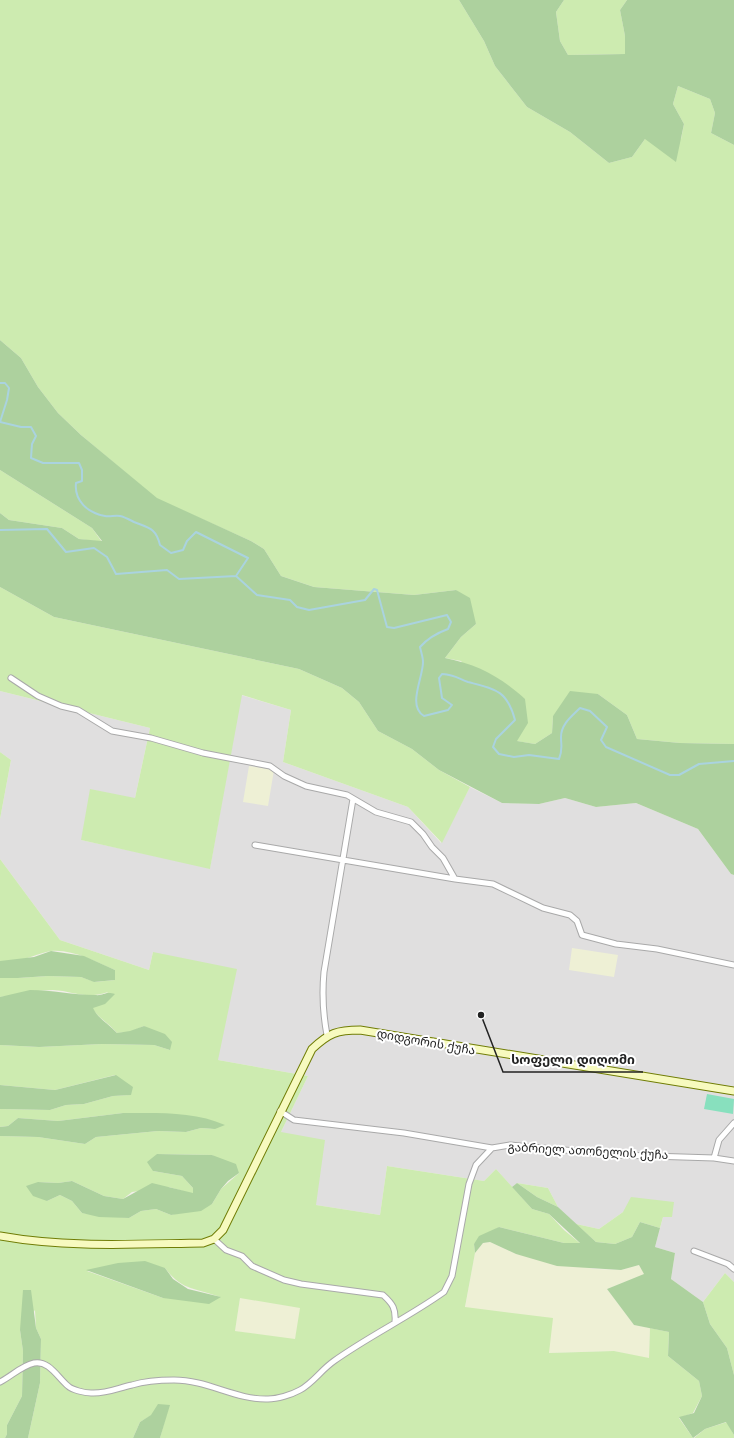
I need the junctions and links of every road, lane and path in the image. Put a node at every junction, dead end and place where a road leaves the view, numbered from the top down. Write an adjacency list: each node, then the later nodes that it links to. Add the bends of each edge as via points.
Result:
1 (11, 678): 2 (street, via 38,696 78,710 112,731 151,738 202,753 270,766 306,786 347,795)
2 (353, 799): 4 (street); 5 (street, via 376,812 411,822 443,858)
3 (255, 845): 4 (street)
4 (343, 860): 5 (street); 7 (street, via 323,986)
5 (455, 879): 6 (street, via 494,884 543,908 570,914 577,922 582,935 616,944 657,949)
6 (734, 965)
7 (328, 1035): 8 (street, დიდგორის ქუჩა, via 344,1030 360,1030); 9 (street, დიდგორის ქუჩა, via 312,1049)
8 (734, 1091)
9 (280, 1111): 11 (street, via 294,1120 404,1133); 15 (street, დიდგორის ქუჩა, via 223,1230)
10 (734, 1123): 12 (street, via 719,1140)
11 (492, 1148): 12 (street, გაბრიელ ათონელის ქუჩა, via 510,1145 619,1155); 18 (street, გაბრიელ ათონელის ქუჩა, via 476,1165 469,1184 452,1276 444,1292)
12 (714, 1158): 13 (street, გაბრიელ ათონელის ქუჩა)
13 (734, 1161)
14 (0, 1236): 15 (street, via 33,1242 89,1245 203,1243)
15 (214, 1239): 18 (street, via 226,1250 242,1256 252,1266 284,1280 383,1295 396,1311)
16 (694, 1252): 17 (street, via 728,1264)
17 (734, 1269)
18 (395, 1322): 19 (street, გაბრიელ ათონელის ქუჩა, via 332,1362 313,1382 298,1391 268,1399 249,1398 207,1384 185,1380 160,1380 114,1391 90,1393 69,1387 53,1370 37,1363 25,1366)
19 (0, 1382)

